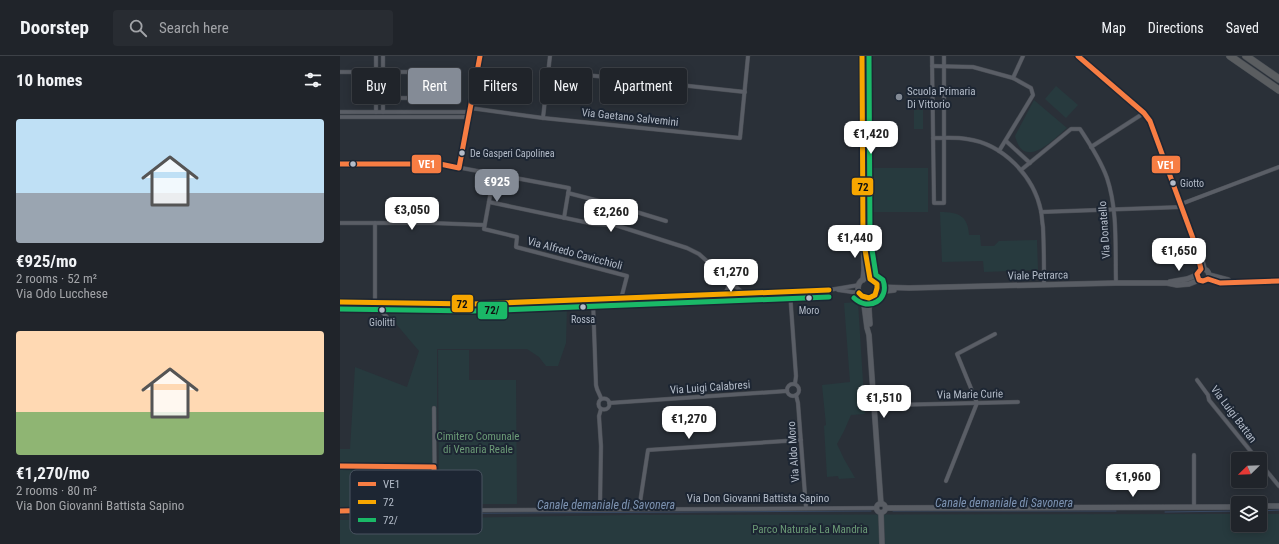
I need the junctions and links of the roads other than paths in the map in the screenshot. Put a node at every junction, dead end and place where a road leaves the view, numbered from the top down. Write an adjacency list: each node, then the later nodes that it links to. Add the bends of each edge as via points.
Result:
1 (376, 56): 15 (street)
2 (383, 56): 16 (street)
3 (480, 56): 30 (street)
4 (550, 56): 17 (street)
5 (748, 56): 25 (street)
6 (862, 56): 59 (street)
7 (932, 56): 13 (street)
8 (944, 56): 14 (street)
9 (1023, 56): 22 (street)
10 (1078, 56): 34 (street)
11 (1230, 56): 24 (highway)
12 (1246, 56): 23 (highway)
13 (932, 66): 14 (street); 38 (street)
14 (944, 66): 22 (street, via 973,67); 39 (street)
15 (376, 68)
16 (383, 68)
17 (549, 68)
18 (340, 72): 19 (street)
19 (352, 72)
20 (400, 72): 26 (street, via 422,72 422,98)
21 (592, 76): 25 (street)
22 (1013, 78): 40 (street, via 1032,88 1033,95)
23 (1279, 79)
24 (1279, 90)
25 (745, 92): 37 (street, Via Gaetano Salvemini, via 740,138)
26 (400, 98)
27 (376, 104): 32 (street)
28 (383, 104): 33 (street)
29 (545, 104): 37 (street)
30 (470, 110): 33 (street, Via Gaetano Salvemini); 36 (street); 37 (street, Via Gaetano Salvemini)
31 (340, 112): 32 (street, Via Gaetano Salvemini)
32 (376, 112): 33 (street, Via Gaetano Salvemini)
33 (383, 112)
34 (1144, 113): 41 (street); 51 (street, via 1152,124)
35 (340, 117): 36 (street)
36 (468, 118): 45 (street)
37 (543, 118)
38 (933, 138): 39 (street); 39 (street, via 934,203 944,203)
39 (944, 138): 42 (street, via 968,139)
40 (1006, 140): 42 (street); 43 (street)
41 (1091, 147): 43 (street, Via Donatello, via 1080,130 1071,129); 52 (street, Via Donatello, via 1107,178)
42 (999, 151): 47 (street)
43 (1030, 163): 47 (street)
44 (340, 164): 45 (street, via 440,164)
45 (459, 168): 48 (street)
46 (1279, 168): 51 (street)
47 (1021, 170): 53 (street, via 1030,182)
48 (494, 174): 49 (street, via 569,188); 50 (street)
49 (568, 194): 54 (street); 55 (street)
50 (489, 202): 54 (street); 58 (street)
51 (1181, 206): 52 (street); 60 (street)
52 (1114, 209): 53 (street); 67 (street, Via Donatello)
53 (1041, 212): 69 (street)
54 (564, 218): 64 (street, via 615,225 687,248 699,254)
55 (666, 221)
56 (340, 223): 57 (street)
57 (375, 223): 58 (street, via 432,223); 81 (street)
58 (484, 227): 78 (street, Via Alfredo Cavicchioli, via 517,237 516,247 627,276)
59 (863, 238): 63 (street); 65 (street)
60 (1203, 269): 61 (street); 62 (street, via 1208,272)
61 (1198, 277): 62 (street, Viale Petrarca, via 1203,281); 67 (street, Viale Petrarca, via 1189,284 1177,285)
62 (1209, 277): 66 (street, via 1241,281)
63 (870, 279): 65 (street); 71 (street, via 875,282)
64 (728, 280): 74 (street); 75 (street, via 728,290)
65 (863, 280): 68 (street)
66 (1279, 280)
67 (1116, 283): 69 (street, Viale Petrarca)
68 (859, 285): 70 (street); 73 (street)
69 (1044, 285): 71 (street, Viale Petrarca)
70 (829, 290): 72 (street); 73 (street)
71 (878, 290): 77 (street)
72 (790, 292): 74 (street); 86 (street)
73 (859, 293): 76 (street)
74 (744, 294): 75 (street)
75 (723, 295): 78 (street)
76 (864, 297): 77 (street); 84 (street)
77 (870, 298): 84 (street)
78 (621, 299): 79 (street)
79 (593, 300): 81 (street, via 473,304); 89 (street, via 596,385)
80 (340, 302): 81 (street)
81 (375, 303): 82 (street)
82 (387, 317)
83 (995, 334): 93 (street, via 957,354)
84 (869, 335): 92 (street)
85 (1197, 380): 97 (street, Via Luigi Battan)
86 (795, 384): 87 (street, via 789,385); 88 (street, via 800,389)
87 (787, 391): 88 (street, via 790,395); 91 (street, Via Luigi Calabresi)
88 (796, 396): 96 (street, Via Aldo Moro)
89 (601, 398): 91 (street, via 607,399); 95 (street, via 598,405)
90 (1018, 402): 93 (street, Via Marie Curie)
91 (609, 403): 95 (street, via 607,408)
92 (874, 404): 93 (street, Via Marie Curie); 105 (street)
93 (977, 404): 103 (street)
94 (434, 408): 100 (street)
95 (602, 409): 115 (street, via 599,420)
96 (801, 440): 112 (street, Via Aldo Moro); 116 (street, via 648,450)
97 (1251, 452)
98 (1194, 455): 111 (street)
99 (340, 466): 100 (street)
100 (434, 467): 101 (street)
101 (434, 470)
102 (1267, 471): 104 (street)
103 (946, 481)
104 (1279, 486)
105 (879, 506): 112 (street, Via Don Giovanni Battista Sapino); 113 (street, via 885,505); 119 (street)
106 (1116, 506): 110 (street); 110 (street, via 1144,509); 113 (street)
107 (1231, 506): 111 (street)
108 (1267, 506): 109 (street)
109 (1279, 506)
110 (1182, 507): 111 (street)
111 (1194, 507)
112 (806, 508): 116 (street, Via Don Giovanni Battista Sapino)
113 (886, 508): 119 (street)
114 (482, 509): 115 (street, Via Don Giovanni Battista Sapino)
115 (600, 509): 116 (street, Via Don Giovanni Battista Sapino)
116 (639, 509)
117 (340, 511): 118 (street, Via Don Giovanni Battista Sapino)
118 (350, 511)
119 (881, 513): 120 (street)
120 (882, 544)

